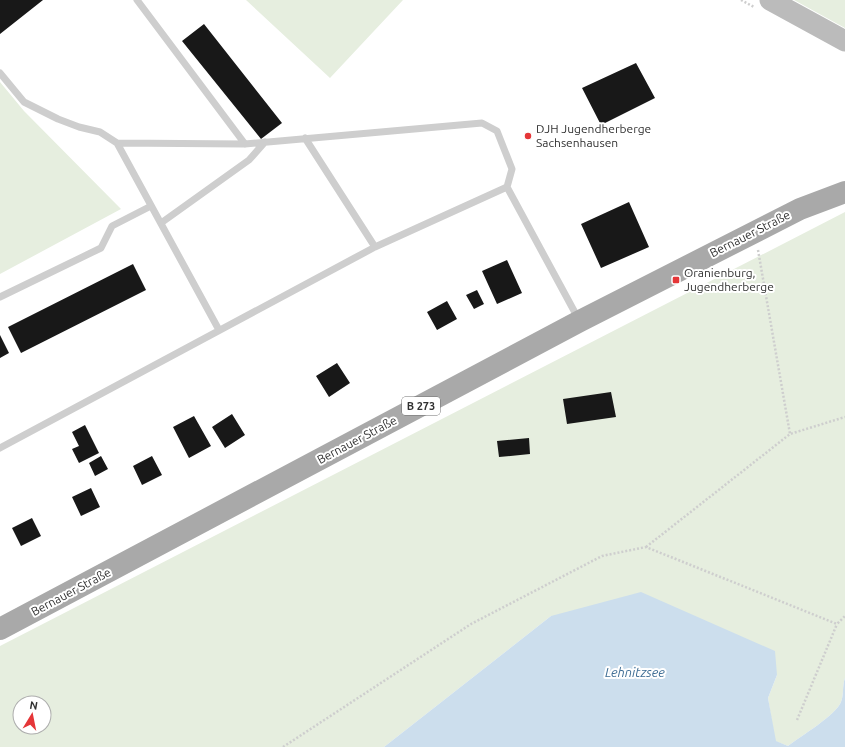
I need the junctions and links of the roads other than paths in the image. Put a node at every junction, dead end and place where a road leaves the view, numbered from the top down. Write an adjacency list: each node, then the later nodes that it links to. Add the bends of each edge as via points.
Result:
1 (138, 0): 8 (lane)
2 (770, 0): 3 (street)
3 (845, 41)
4 (0, 73): 7 (lane, via 24,102 58,119 100,132)
5 (305, 138): 6 (lane); 9 (lane, via 482,123 496,130 512,169); 13 (lane)
6 (265, 142): 8 (lane); 12 (lane, via 249,160)
7 (117, 143): 8 (lane); 11 (lane)
8 (245, 144)
9 (506, 187): 13 (lane); 15 (lane)
10 (845, 192): 15 (main road, Bernauer Straße / B 273, via 800,209)
11 (151, 206): 12 (lane); 14 (lane, via 112,226 101,248)
12 (161, 224): 16 (lane)
13 (375, 247): 16 (lane)
14 (0, 297)
15 (580, 321): 18 (main road, Bernauer Straße / B 273)
16 (219, 330): 17 (lane)
17 (0, 448)
18 (0, 629)

